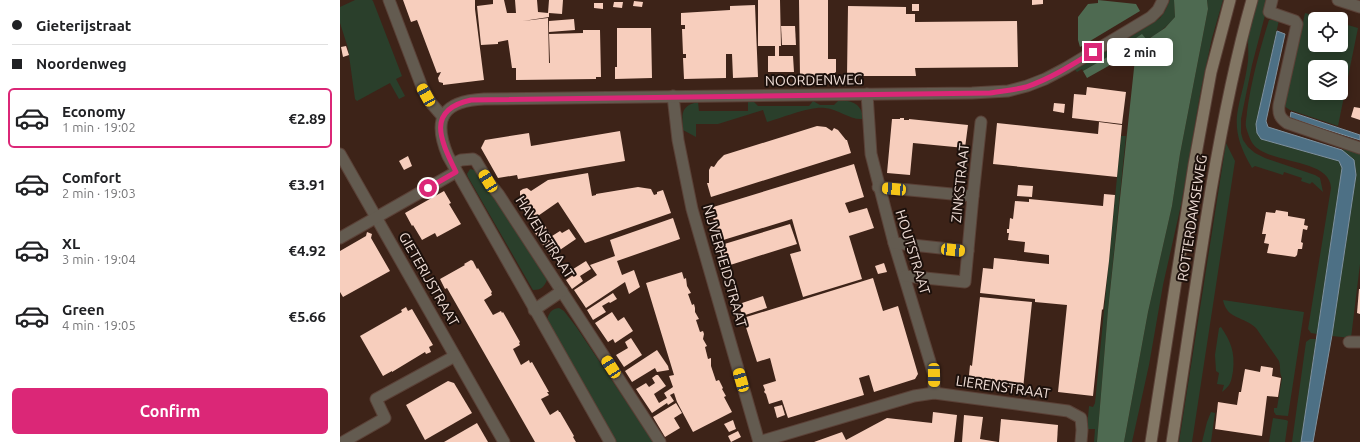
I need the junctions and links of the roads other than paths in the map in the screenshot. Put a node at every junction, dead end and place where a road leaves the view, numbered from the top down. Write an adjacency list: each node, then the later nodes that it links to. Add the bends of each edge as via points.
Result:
1 (389, 0): 10 (street, via 422,87)
2 (1163, 0): 8 (street, NOORDENWEG, via 1151,17 1066,68 1027,86 990,93)
3 (1230, 0): 34 (main road, ROTTERDAMSEWEG, via 1211,72 1194,165)
4 (1252, 0): 35 (main road, ROTTERDAMSEWEG, via 1239,42 1225,107)
5 (1272, 0): 12 (street, via 1269,12 1297,24 1278,114 1287,123)
6 (1338, 0): 7 (street)
7 (1360, 7)
8 (867, 94): 9 (street, NOORDENWEG); 15 (street, HOUTSTRAAT, via 871,154)
9 (673, 96): 10 (street, NOORDENWEG, via 471,100 447,110); 32 (street, NIJVERHEIDSTRAAT, via 678,140 692,208)
10 (443, 117): 14 (street, via 440,126 444,147)
11 (982, 122): 16 (street, ZINKSTRAAT)
12 (1360, 148)
13 (340, 154): 17 (street, GIETERIJSTRAAT)
14 (454, 168): 17 (street); 22 (street, HAVENSTRAAT, via 461,160 469,158 476,161); 23 (street)
15 (878, 187): 16 (street); 19 (street, HOUTSTRAAT)
16 (973, 196): 20 (street, ZINKSTRAAT)
17 (376, 217): 18 (street); 26 (street, GIETERIJSTRAAT)
18 (340, 238)
19 (894, 243): 20 (street); 21 (street, HOUTSTRAAT)
20 (968, 251): 21 (street, ZINKSTRAAT, via 965,282)
21 (905, 276): 27 (street, HOUTSTRAAT, via 934,375)
22 (562, 291): 23 (street, HAVENSTRAAT); 31 (street, HAVENSTRAAT)
23 (534, 310): 30 (street)
24 (1349, 342): 25 (street)
25 (1360, 342)
26 (455, 356): 28 (street, via 376,398 385,418); 29 (street, GIETERIJSTRAAT)
27 (934, 393): 32 (street, LIERENSTRAAT, via 914,396); 33 (street, LIERENSTRAAT, via 1068,411 1081,418)
28 (343, 442)
29 (504, 442)
30 (610, 442)
31 (660, 442)
32 (759, 442)
33 (1081, 442)
34 (1151, 442)
35 (1172, 442)

